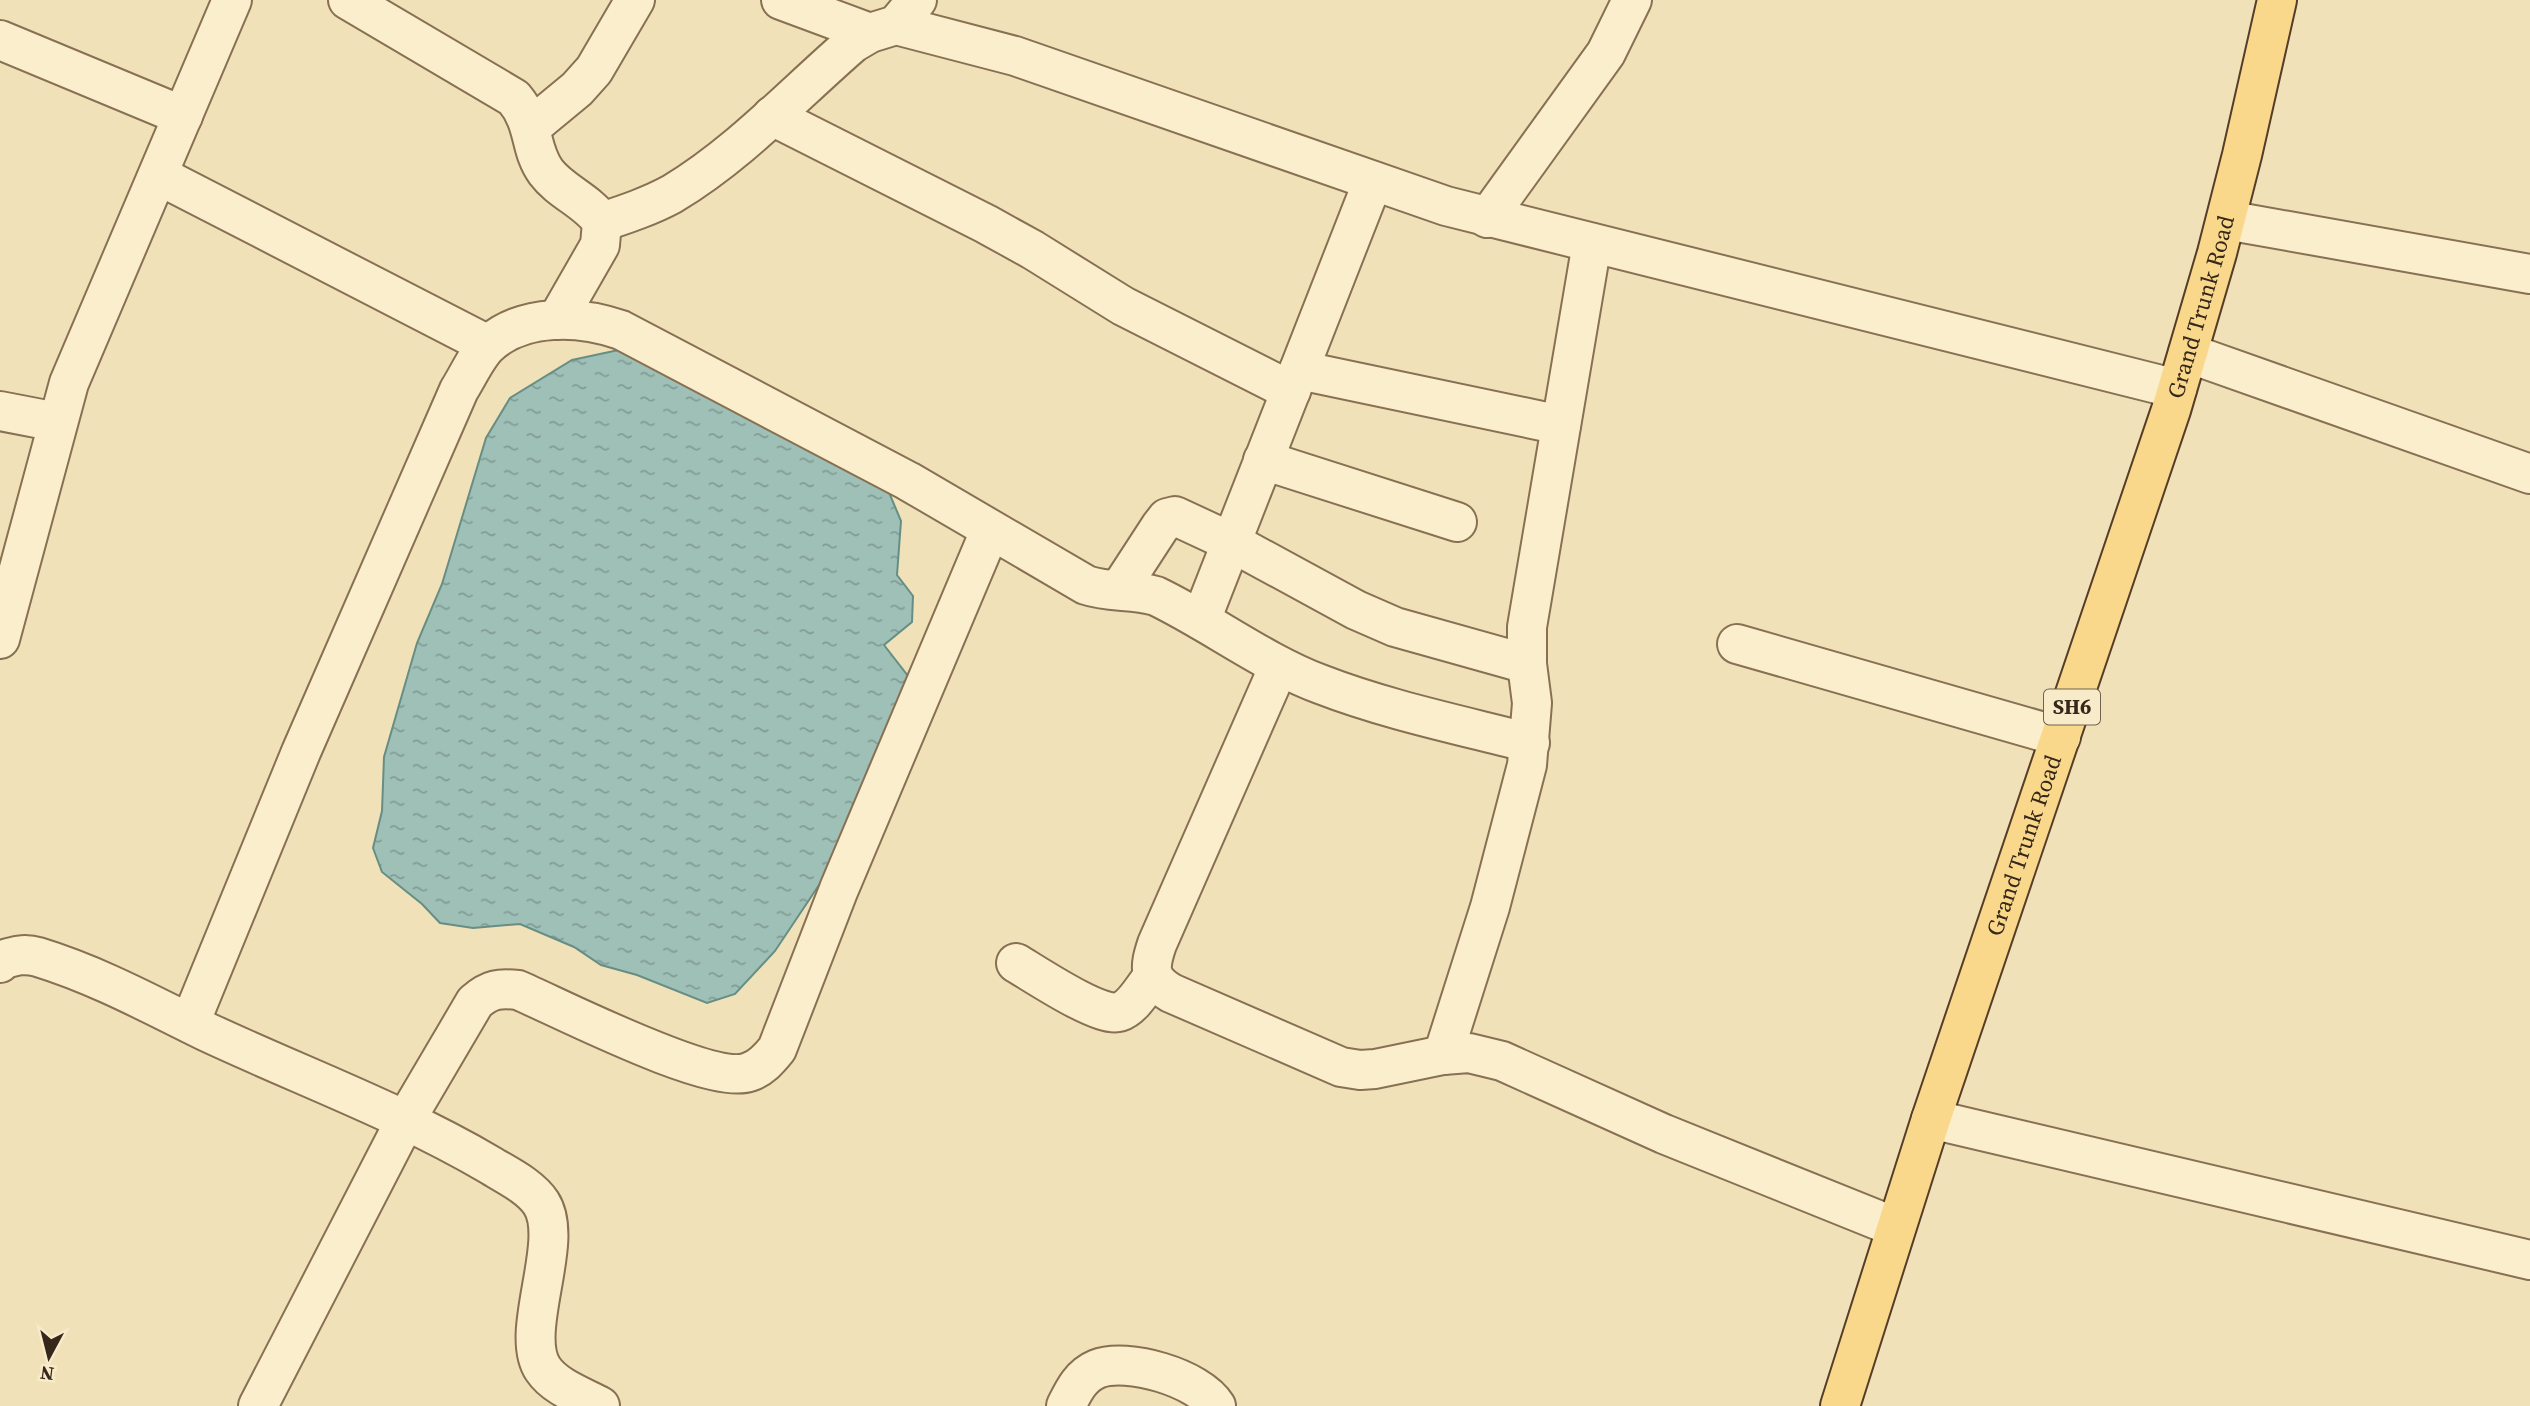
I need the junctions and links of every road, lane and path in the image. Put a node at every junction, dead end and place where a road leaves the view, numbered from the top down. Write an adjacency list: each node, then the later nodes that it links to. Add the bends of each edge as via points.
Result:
1 (232, 0): 9 (street)
2 (348, 0): 11 (street, via 514,98)
3 (635, 0): 11 (street, via 594,70)
4 (781, 0): 7 (street)
5 (2277, 0): 15 (main road, Grand Trunk Road / SH6)
6 (1618, 4): 14 (street, via 1606,53)
7 (895, 20): 10 (street, via 853,43); 13 (street, via 1015,56)
8 (0, 40): 9 (street)
9 (183, 116): 12 (street)
10 (772, 116): 16 (street, via 670,195); 22 (street, via 986,224 1124,306)
11 (531, 127): 16 (street, via 543,169)
12 (158, 175): 20 (street); 24 (street, via 69,383)
13 (1373, 181): 14 (street); 22 (street)
14 (1487, 218): 17 (street)
15 (2226, 220): 18 (street); 21 (main road, Grand Trunk Road / SH6)
16 (603, 222): 19 (street, via 600,245)
17 (1592, 243): 21 (street); 25 (street)
18 (2530, 274)
19 (557, 320): 20 (street, via 516,328); 29 (street, via 597,322 621,330 908,481)
20 (488, 345): 42 (street, via 459,390 301,752)
21 (2183, 371): 27 (street); 37 (main road, Grand Trunk Road / SH6)
22 (1295, 381): 25 (street); 26 (street)
23 (0, 411): 24 (street)
24 (57, 422): 33 (street)
25 (1561, 425): 35 (street, via 1527,627)
26 (1263, 460): 28 (street); 30 (street)
27 (2530, 474)
28 (1457, 522)
29 (990, 531): 31 (street, via 1086,585); 45 (street, via 839,889 777,1049 764,1064 747,1073 711,1071 518,990 501,988 475,1002)
30 (1231, 542): 31 (street, via 1184,518 1167,518); 32 (street); 35 (street, via 1395,627)
31 (1119, 590): 32 (street, via 1156,596)
32 (1200, 620): 36 (street)
33 (0, 639)
34 (1737, 645): 37 (street)
35 (1527, 664): 38 (street, via 1532,703)
36 (1279, 666): 38 (street, via 1359,698); 41 (street, via 1157,944)
37 (2061, 737): 44 (main road, Grand Trunk Road / SH6)
38 (1530, 743): 43 (street, via 1501,868)
39 (6, 950): 42 (street, via 36,956 106,983)
40 (1016, 963): 41 (street, via 1091,1007 1110,1013 1129,1006)
41 (1153, 976): 43 (street, via 1171,993 1341,1067 1375,1069)
42 (190, 1023): 45 (street)
43 (1443, 1055): 46 (street, via 1469,1053 1502,1060 1664,1133)
44 (1931, 1119): 46 (main road, Grand Trunk Road / SH6); 47 (street)
45 (405, 1121): 48 (street, via 464,1150 518,1182 540,1201 548,1217 548,1238 536,1352); 49 (street)
46 (1895, 1227): 53 (main road, Grand Trunk Road / SH6)
47 (2530, 1260)
48 (555, 1395): 50 (street)
49 (258, 1406)
50 (600, 1406)
51 (1066, 1406): 52 (street, via 1079,1382 1096,1369 1120,1366 1149,1368 1193,1386)
52 (1216, 1406)
53 (1840, 1406)

